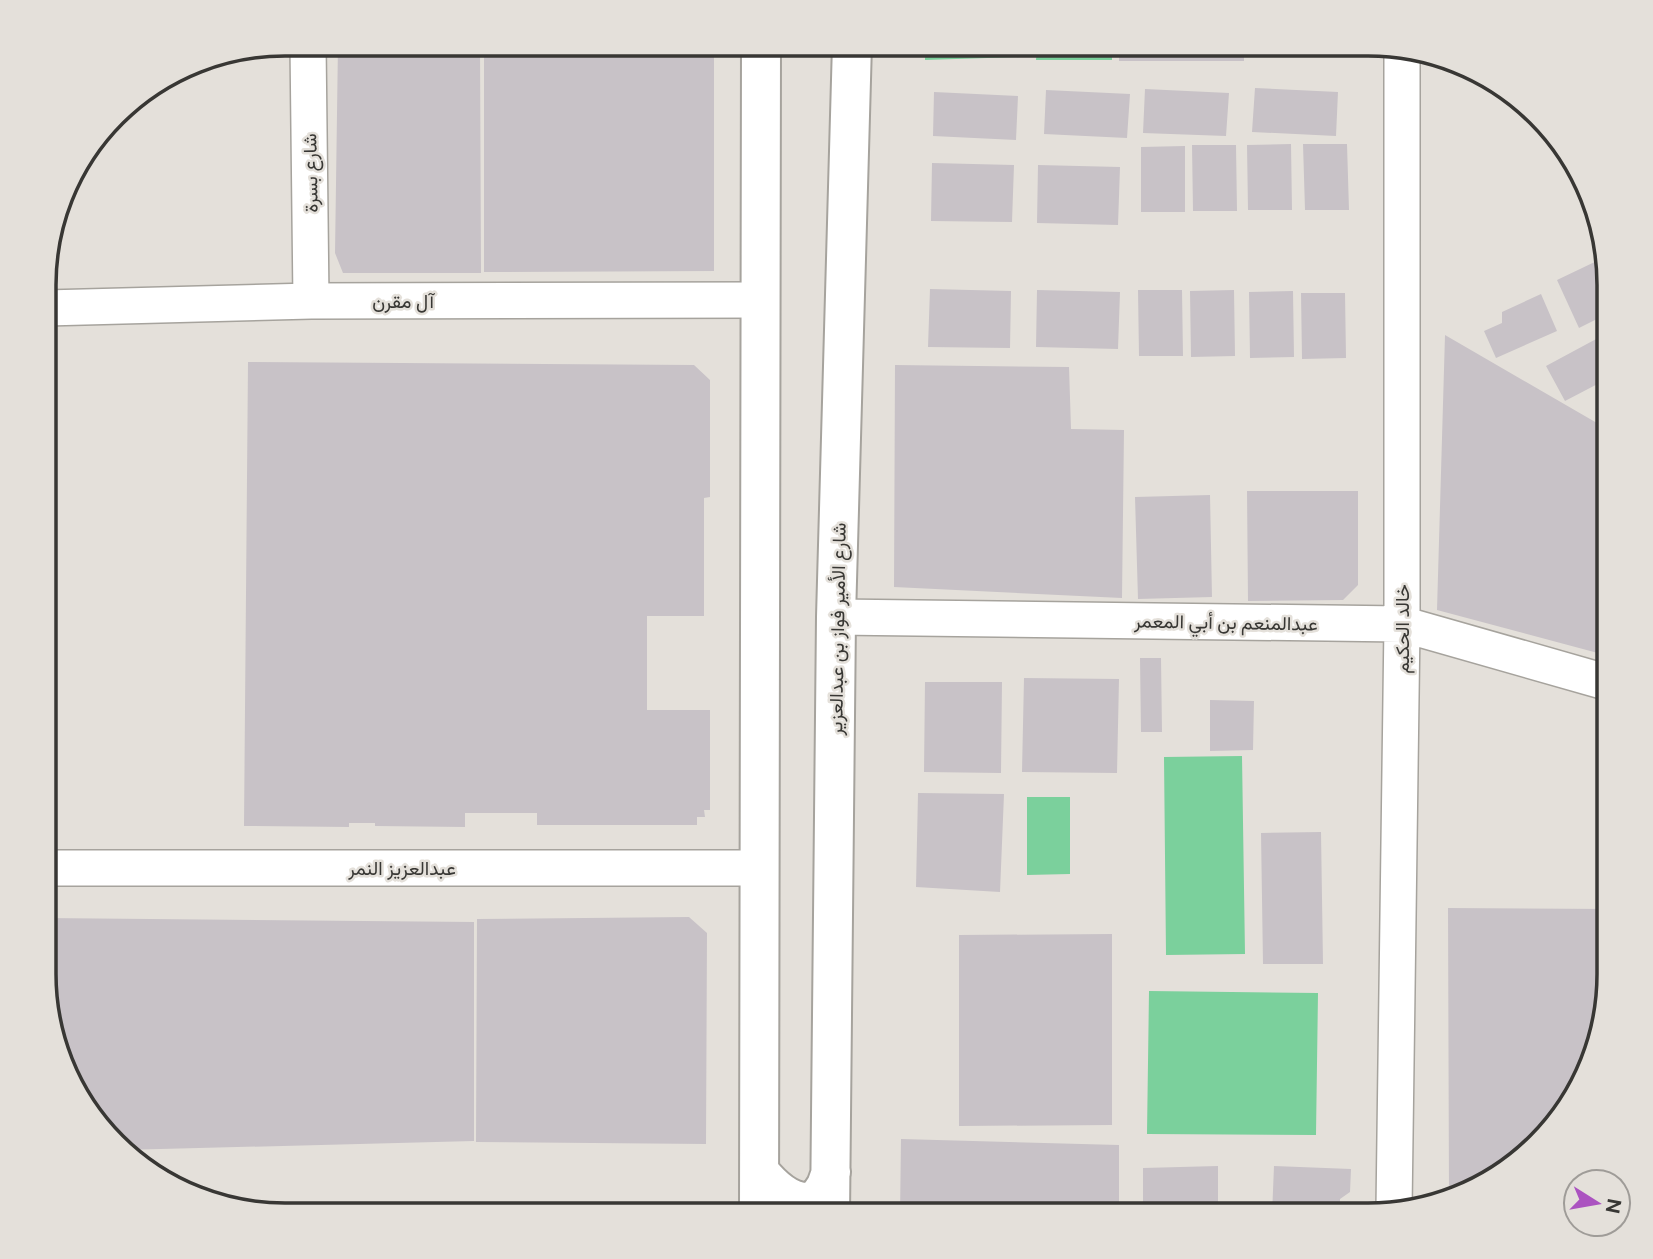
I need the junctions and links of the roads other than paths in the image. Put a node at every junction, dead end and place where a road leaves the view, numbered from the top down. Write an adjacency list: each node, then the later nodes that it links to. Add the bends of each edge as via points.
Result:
1 (308, 56): 6 (street, شارع بسرة)
2 (761, 56): 5 (main road)
3 (852, 56): 8 (main road, شارع الأمير فواز بن عبدالعزير)
4 (1402, 59): 9 (street, خالد الحكيم)
5 (761, 300): 6 (street, آل مقرن); 12 (main road)
6 (312, 301): 7 (street, آل مقرن)
7 (56, 308)
8 (836, 617): 9 (street, عبدالمنعم بن أبي المعمر); 14 (main road, شارع الأمير فواز بن عبدالعزير)
9 (1402, 624): 10 (street, عبدالمنعم بن أبي المعمر); 15 (street, خالد الحكيم)
10 (1597, 680)
11 (56, 868): 12 (street, عبدالعزيز النمر)
12 (760, 868): 13 (main road)
13 (760, 1172): 14 (main road, via 774,1188 806,1203 816,1201); 16 (main road)
14 (831, 1172): 17 (main road, شارع الأمير فواز بن عبدالعزير)
15 (1394, 1201)
16 (760, 1203)
17 (830, 1203)

